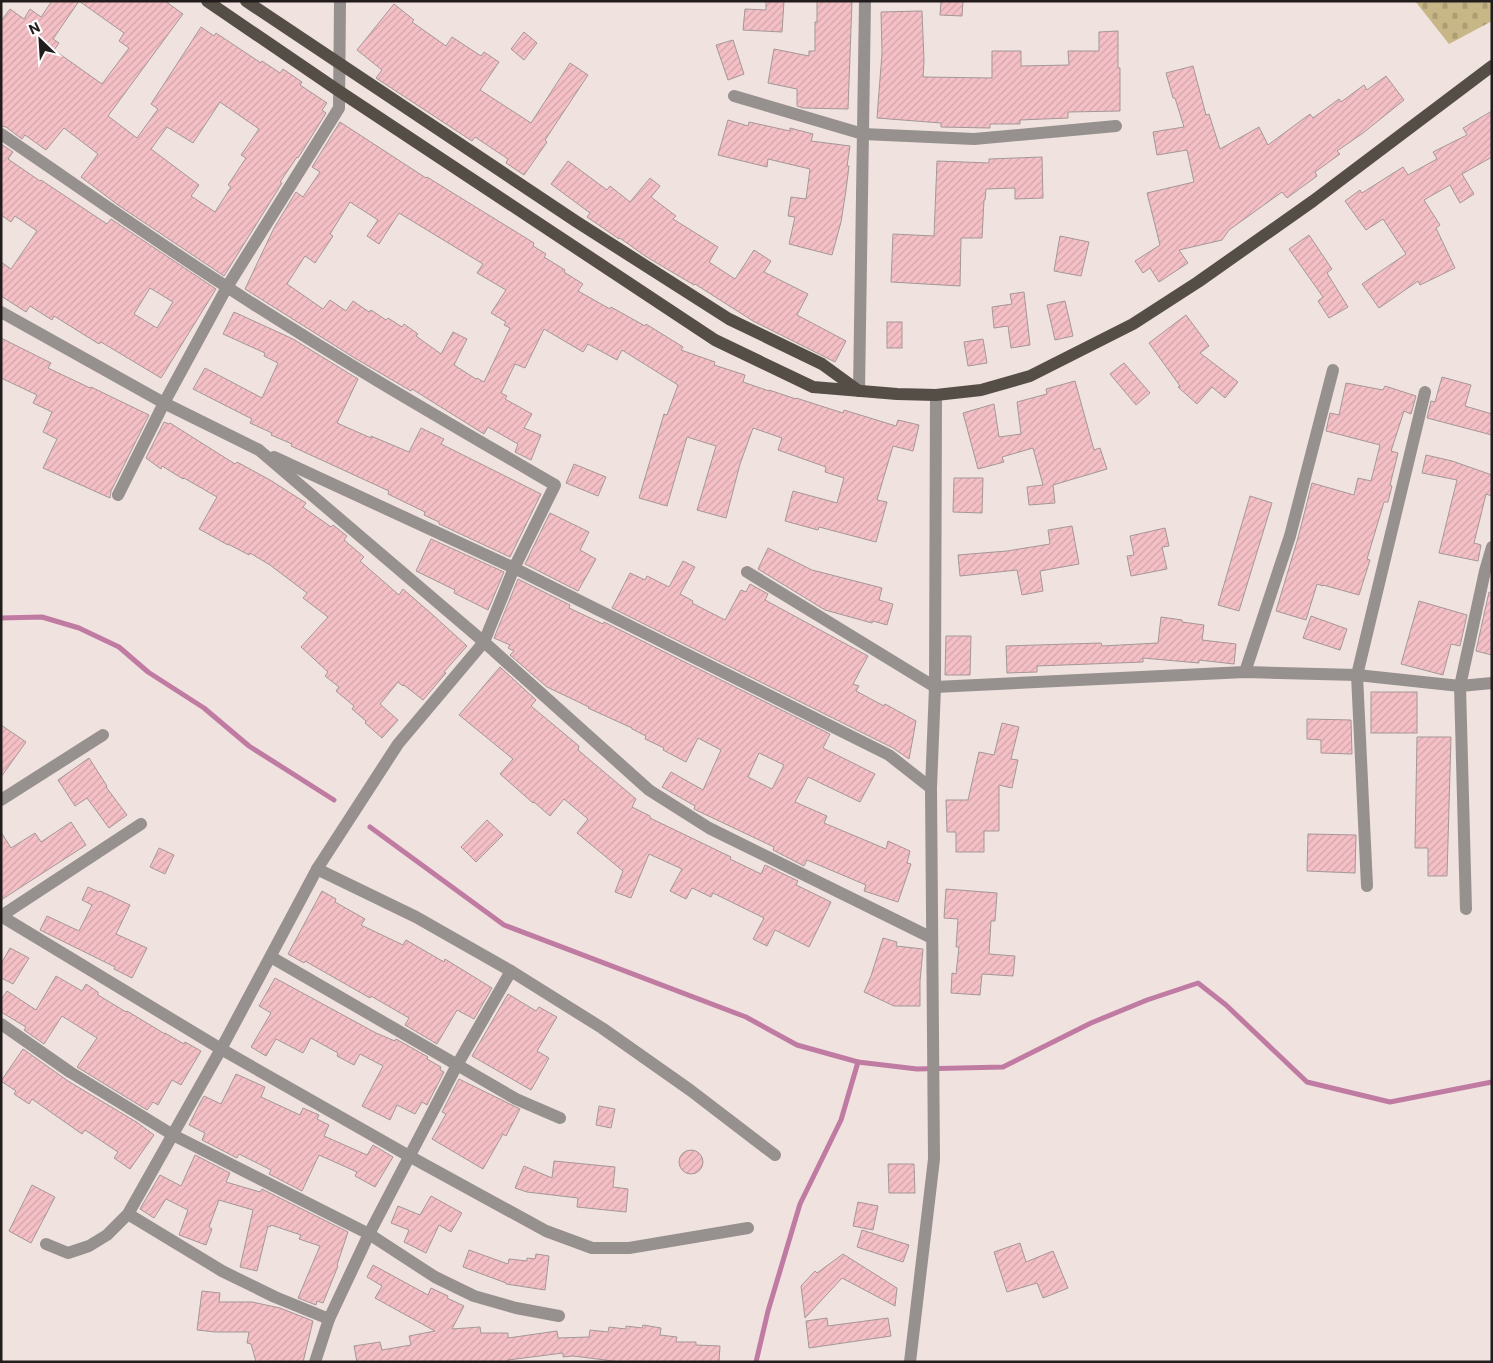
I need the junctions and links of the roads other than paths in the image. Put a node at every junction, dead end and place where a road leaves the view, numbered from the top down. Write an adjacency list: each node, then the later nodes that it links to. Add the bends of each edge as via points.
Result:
1 (207, 1): 7 (main road)
2 (246, 1): 5 (main road)
3 (340, 1): 5 (street)
4 (865, 1): 11 (street)
5 (339, 64): 7 (street); 12 (main road)
6 (1492, 66): 19 (main road, via 1313,201 1133,324 1030,376 981,390)
7 (339, 91): 13 (main road); 14 (street, via 339,108)
8 (734, 96): 11 (street)
9 (1116, 126): 11 (street, via 974,139)
10 (1, 134): 14 (street)
11 (863, 134): 17 (street)
12 (577, 222): 13 (main road); 17 (main road, via 730,319 822,364)
13 (565, 241): 17 (main road, via 715,340 813,387)
14 (227, 287): 20 (street); 24 (street, via 555,486)
15 (1, 312): 20 (street)
16 (1333, 370): 27 (street, via 1290,536)
17 (859, 391): 19 (main road)
18 (1425, 392): 28 (street)
19 (936, 395): 31 (street)
20 (164, 403): 21 (street); 22 (street)
21 (259, 450): 24 (street); 26 (street)
22 (118, 494)
23 (1492, 547): 30 (street)
24 (514, 568): 26 (street); 33 (street, via 888,755)
25 (747, 572): 31 (street)
26 (484, 642): 36 (street, via 398,744); 40 (street, via 650,790 709,828)
27 (1245, 672): 28 (street); 31 (street)
28 (1357, 675): 30 (street); 37 (street)
29 (1492, 683): 30 (street)
30 (1460, 686): 38 (street)
31 (935, 687): 33 (street)
32 (103, 735): 34 (street)
33 (931, 788): 40 (street)
34 (1, 800)
35 (141, 824): 39 (street)
36 (318, 869): 41 (street); 42 (street, via 416,917)
37 (1367, 886)
38 (1466, 909)
39 (1, 916): 44 (street)
40 (932, 938): 57 (street, via 934,1159)
41 (271, 957): 44 (street); 45 (street)
42 (511, 971): 45 (street); 48 (street, via 602,1028)
43 (1, 1024): 47 (street, via 70,1072)
44 (221, 1049): 47 (street); 49 (street)
45 (457, 1065): 46 (street, via 516,1099); 49 (street)
46 (560, 1118)
47 (173, 1135): 50 (street); 52 (street)
48 (774, 1155)
49 (409, 1156): 51 (street, via 546,1231 592,1248 629,1248); 52 (street)
50 (128, 1214): 53 (street, via 107,1235 89,1246 68,1252); 55 (street, via 222,1270)
51 (748, 1228)
52 (369, 1234): 54 (street, via 435,1277 474,1296); 55 (street)
53 (46, 1244)
54 (559, 1316)
55 (329, 1319): 56 (street)
56 (316, 1362)
57 (910, 1362)

